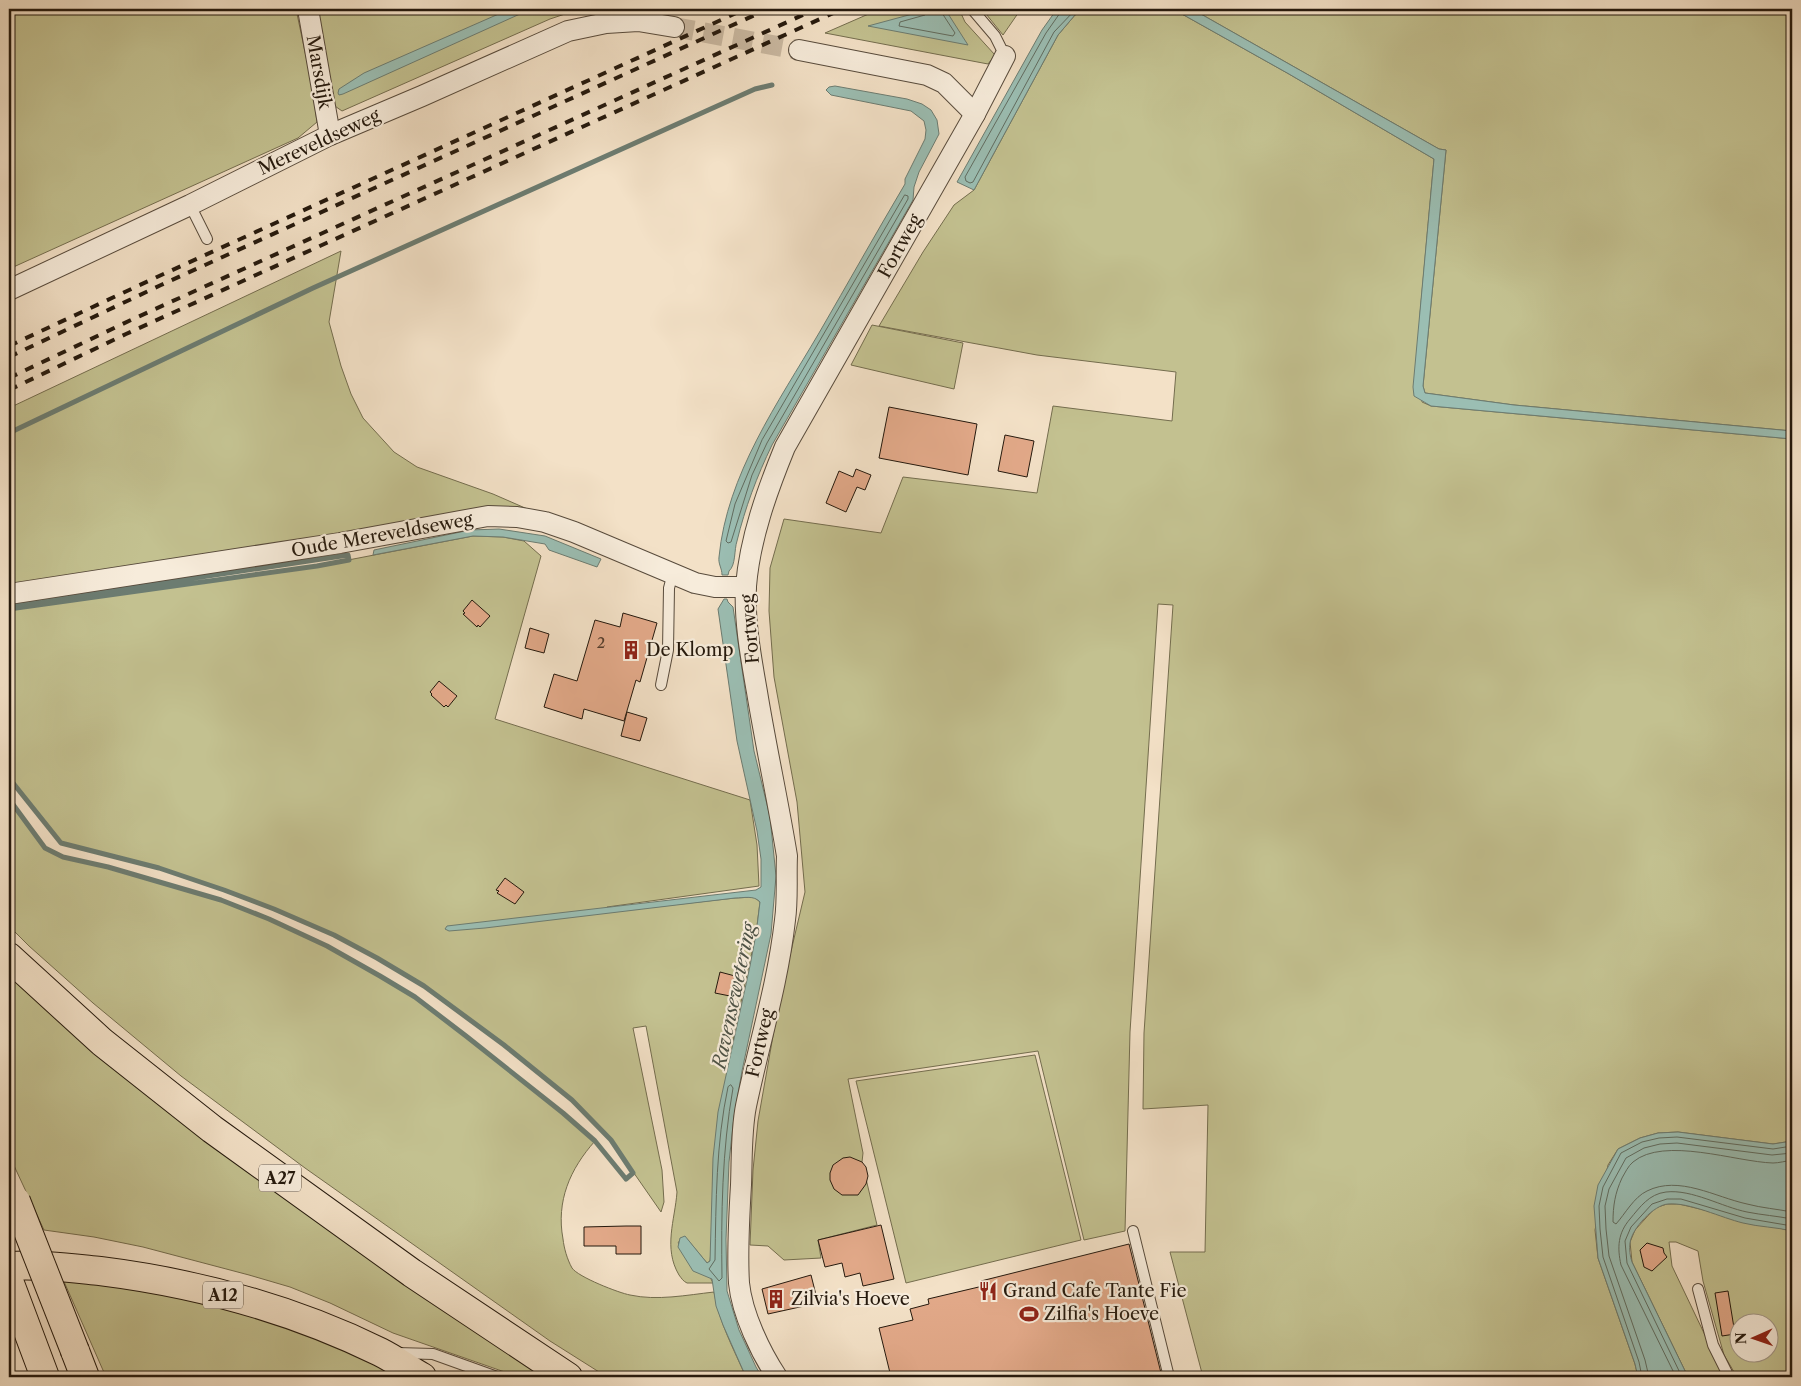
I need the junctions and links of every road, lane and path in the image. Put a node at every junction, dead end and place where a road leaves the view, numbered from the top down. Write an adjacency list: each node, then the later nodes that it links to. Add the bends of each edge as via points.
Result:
1 (308, 9): 7 (street, Marsdijk)
2 (972, 9): 5 (lane, via 995,36)
3 (674, 27): 7 (street, Mereveldseweg, via 638,21 568,30)
4 (799, 50): 6 (street, via 927,75 944,83)
5 (1005, 56): 6 (street, Fortweg)
6 (975, 114): 12 (street, Fortweg, via 785,447 769,485 755,534)
7 (330, 135): 8 (street, Mereveldseweg)
8 (190, 204): 9 (lane); 10 (street, Mereveldseweg)
9 (207, 239)
10 (9, 290)
11 (673, 574): 12 (street, Oude Mereveldseweg, via 715,587); 13 (street, Oude Mereveldseweg, via 545,522 488,516 331,545); 14 (lane, via 669,588 668,650)
12 (746, 587): 27 (street, Fortweg, via 752,665 787,856 785,920 779,959 746,1108 739,1284 750,1324)
13 (9, 594)
14 (661, 685)
15 (9, 957): 26 (highway, A27, via 102,1042 212,1129 412,1273)
16 (12, 1193): 23 (highway, bridge)
17 (1132, 1231): 28 (lane)
18 (9, 1266): 21 (highway, A12, via 82,1269 198,1288 281,1311)
19 (9, 1281): 22 (highway)
20 (1698, 1289): 29 (lane, via 1713,1345)
21 (381, 1352): 24 (highway, A12); 25 (lane, via 433,1354)
22 (41, 1365)
23 (84, 1377)
24 (422, 1377)
25 (497, 1377)
26 (568, 1377)
27 (778, 1377)
28 (1169, 1377)
29 (1729, 1377)

